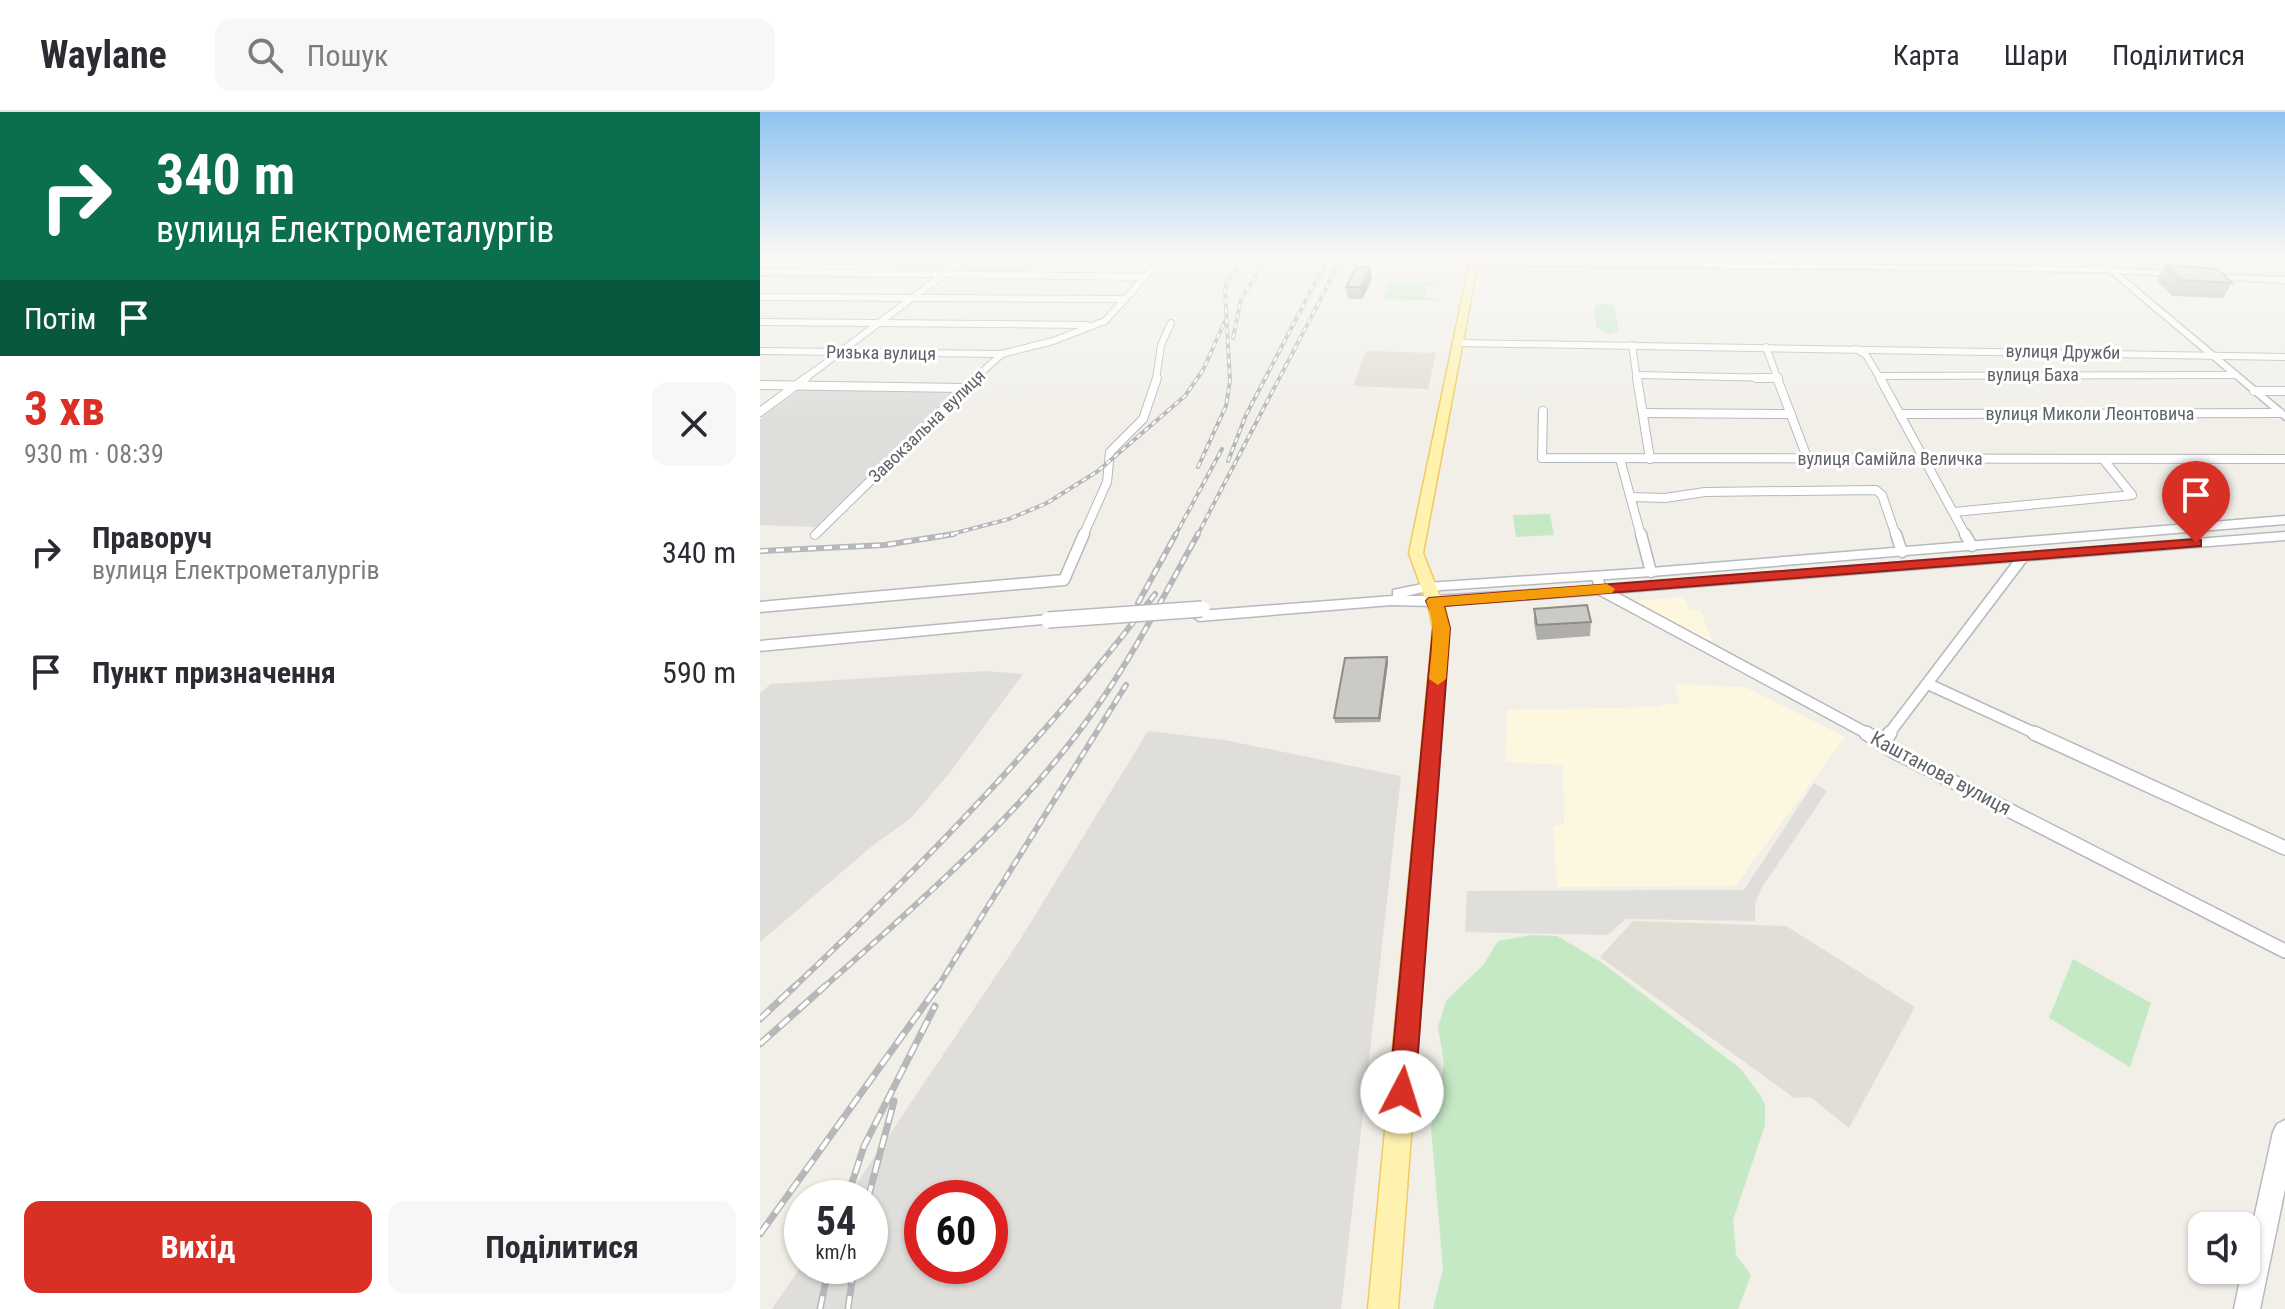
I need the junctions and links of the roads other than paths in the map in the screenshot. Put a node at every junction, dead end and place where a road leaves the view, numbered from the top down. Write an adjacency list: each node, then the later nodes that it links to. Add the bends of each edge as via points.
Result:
1 (893, 312): 6 (street)
2 (1113, 312): 8 (street, Завокзальна вулиця)
3 (1464, 312): 9 (main road)
4 (2160, 312): 16 (main road)
5 (760, 322): 6 (street)
6 (878, 323): 8 (street); 14 (street)
7 (1171, 323): 50 (street, via 1143,419 1110,452 1107,482 1064,580)
8 (1095, 325): 15 (street, Завокзальна вулиця)
9 (1458, 343): 10 (street, вулиця Дружби); 49 (main road, via 1416,553)
10 (1632, 345): 11 (street, вулиця Дружби); 18 (street)
11 (1766, 347): 12 (street, вулиця Дружби); 21 (street)
12 (1856, 349): 16 (street, вулиця Дружби); 20 (street)
13 (760, 351): 14 (street, Ризька вулиця)
14 (840, 353): 15 (street, Ризька вулиця); 23 (street)
15 (1002, 354): 24 (street, Завокзальна вулиця)
16 (2212, 356): 17 (street, вулиця Дружби); 19 (main road)
17 (2285, 357)
18 (1637, 375): 21 (street); 29 (street)
19 (2235, 375): 20 (street, вулиця Баха); 25 (main road)
20 (1879, 376): 31 (street)
21 (1778, 378): 30 (street)
22 (760, 385): 23 (street)
23 (795, 386): 24 (street); 28 (street)
24 (963, 388): 42 (street, Завокзальна вулиця)
25 (2254, 391): 26 (street); 32 (main road)
26 (2285, 391)
27 (1543, 411): 33 (street, вулиця Самійла Величка, via 1542,458)
28 (760, 412)
29 (1643, 413): 30 (street); 34 (street)
30 (1791, 414): 38 (street)
31 (1900, 414): 32 (street, вулиця Миколи Леонтовича); 35 (street)
32 (2282, 415)
33 (1620, 459): 34 (street, вулиця Самійла Величка); 39 (street)
34 (1650, 459): 38 (street, вулиця Самійла Величка)
35 (1925, 459): 36 (street, вулиця Самійла Величка); 38 (street, вулиця Самійла Величка); 40 (street)
36 (2103, 459): 37 (street, вулиця Самійла Величка); 40 (street, via 2132,495)
37 (2285, 459)
38 (1808, 460)
39 (1631, 497): 45 (street, via 1876,490); 47 (street)
40 (1954, 512): 44 (street)
41 (2285, 520): 44 (main road)
42 (815, 535)
43 (2285, 536): 46 (main road)
44 (1972, 546): 45 (main road)
45 (1902, 552): 47 (main road)
46 (2023, 557): 48 (main road); 52 (street)
47 (1651, 572): 48 (main road)
48 (1599, 583): 49 (main road); 53 (street, Каштанова вулиця)
49 (1430, 594): 51 (main road); 57 (main road, via 1441,616 1441,641)
50 (760, 607)
51 (760, 646)
52 (1928, 684): 53 (street); 54 (street)
53 (1883, 742): 55 (street, Каштанова вулиця)
54 (2285, 848)
55 (2285, 951)
56 (2285, 1132): 58 (main road)
57 (1383, 1309)
58 (2247, 1309)

